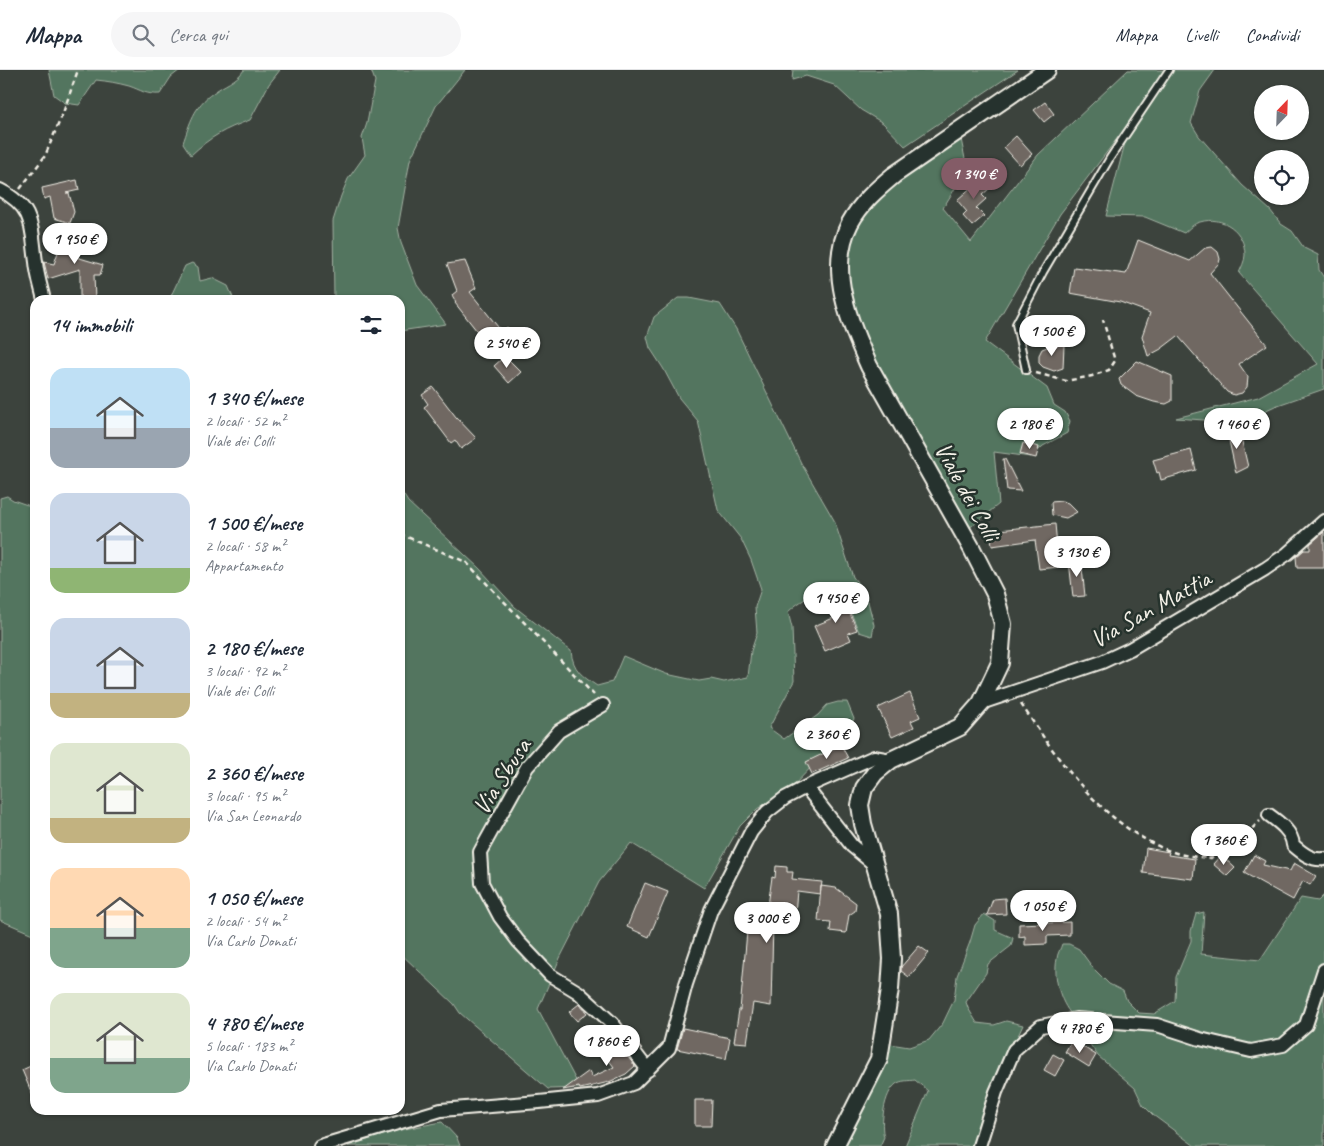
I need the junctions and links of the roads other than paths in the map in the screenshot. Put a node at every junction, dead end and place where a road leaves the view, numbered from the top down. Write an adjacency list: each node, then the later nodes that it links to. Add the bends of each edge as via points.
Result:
1 (1047, 70): 7 (street, Viale dei Colli, via 874,192 850,222 840,262 841,286 856,338 869,366 995,594 1003,624 1000,663)
2 (1168, 70): 5 (lane, via 1110,158 1016,324)
3 (0, 190): 4 (street, via 14,197 26,212)
4 (43, 295)
5 (1026, 370)
6 (1324, 521): 7 (street, Via San Mattia, via 1265,569 1130,649 1102,662)
7 (981, 703): 9 (street, Viale dei Colli, via 960,727)
8 (603, 705): 15 (street, Via Sbusa, via 559,731 527,767 480,852 482,883 500,917 518,941 550,975 578,992 613,1024)
9 (891, 760): 10 (street, via 874,757); 13 (street, Viale dei Colli, via 864,788 860,805)
10 (806, 787): 13 (street, via 852,846); 15 (street, via 767,812 751,832 712,910 668,1048)
11 (1269, 815): 12 (street, via 1281,823 1304,855)
12 (1324, 859)
13 (875, 865): 17 (street, Viale dei Colli, via 889,914 892,959 888,1005 879,1058)
14 (1324, 970): 18 (street, via 1306,1025 1283,1045 1251,1052 1157,1026 1076,1019 1041,1026 1014,1050 996,1092)
15 (648, 1070): 16 (street, via 634,1083 598,1096 440,1110)
16 (320, 1146)
17 (835, 1146)
18 (979, 1146)

